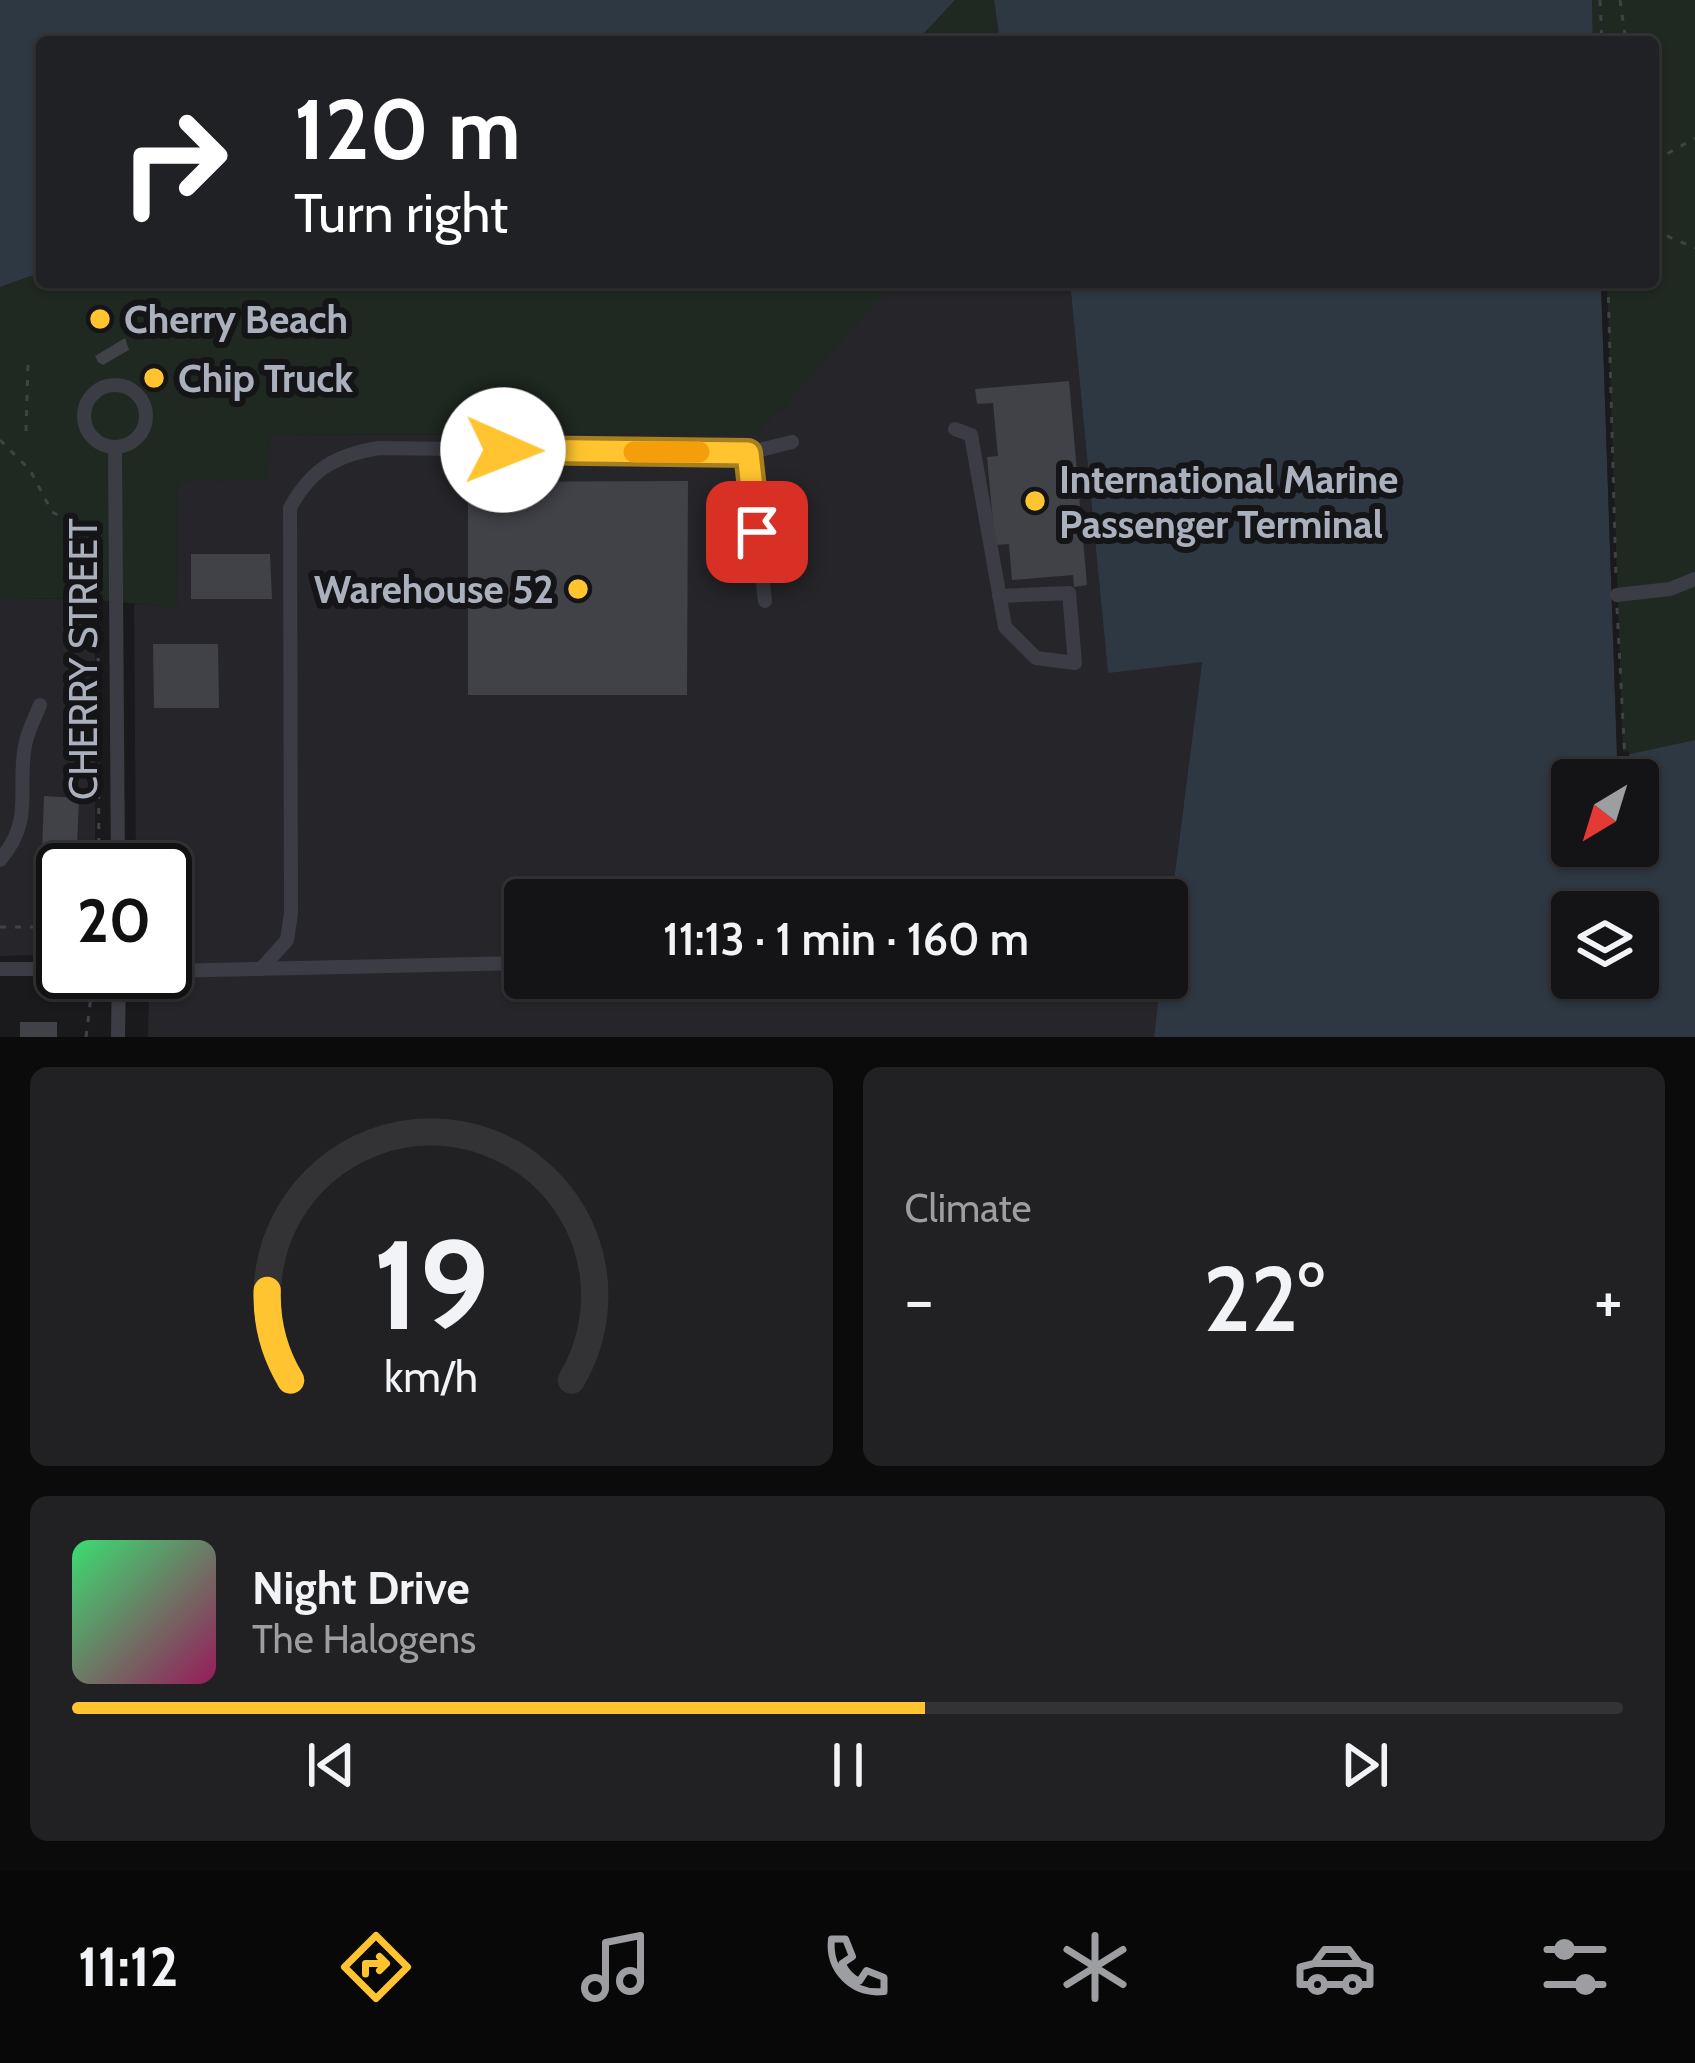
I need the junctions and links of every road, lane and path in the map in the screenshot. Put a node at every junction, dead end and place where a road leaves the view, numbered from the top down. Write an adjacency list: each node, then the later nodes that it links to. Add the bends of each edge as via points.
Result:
1 (1600, 0): 3 (path)
2 (1620, 0): 4 (path)
3 (1601, 36)
4 (1625, 36)
5 (1695, 137): 6 (path)
6 (1659, 155)
7 (1659, 233): 8 (path)
8 (1695, 248)
9 (1608, 288): 18 (path)
10 (28, 364): 12 (path)
11 (955, 429): 19 (street, via 971,435)
12 (26, 430)
13 (0, 440): 23 (path, via 30,470 52,512 80,526 88,550 100,671)
14 (792, 442): 16 (street)
15 (115, 447): 15 (street, via 137,439 147,417 137,393 112,385 89,398 84,414 88,433); 24 (street, CHERRY STREET)
16 (748, 453): 20 (street); 29 (street, via 379,448 320,467 290,508 292,913 287,940)
17 (1695, 579): 18 (street)
18 (1617, 595): 22 (path)
19 (999, 596): 19 (street, via 1005,627 1036,658 1075,663 1069,593)
20 (765, 601)
21 (40, 705): 25 (street, via 26,743 21,826)
22 (1625, 759)
23 (99, 843)
24 (118, 843)
25 (0, 860)
26 (0, 927): 27 (path)
27 (36, 927)
28 (504, 963): 29 (street)
29 (261, 968): 32 (street)
30 (0, 969): 31 (street)
31 (36, 969)
32 (192, 969)
33 (91, 999): 35 (path)
34 (118, 999): 36 (street)
35 (86, 1037)
36 (118, 1037)

